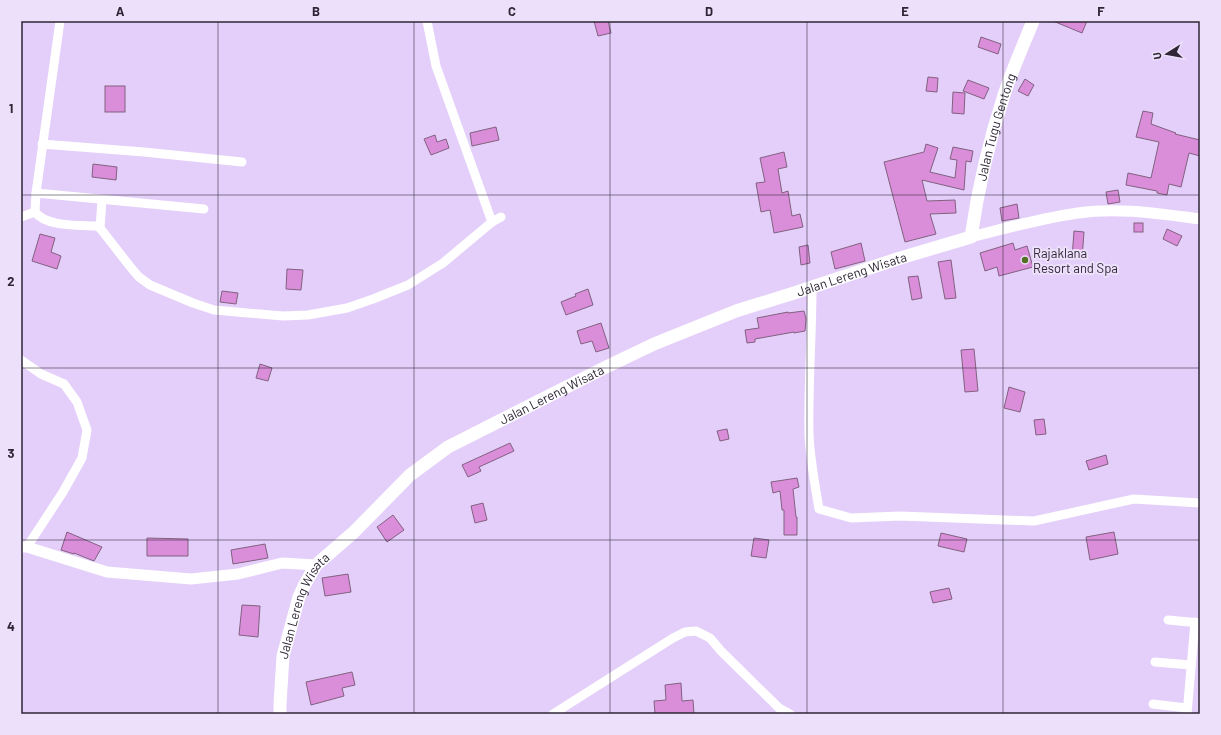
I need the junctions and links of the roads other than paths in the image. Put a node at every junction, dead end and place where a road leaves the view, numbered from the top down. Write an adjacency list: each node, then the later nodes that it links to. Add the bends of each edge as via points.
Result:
1 (60, 21): 4 (street)
2 (426, 21): 13 (street, via 436,66)
3 (1033, 21): 15 (main road, Jalan Tugu Gentong, via 1004,95 986,158)
4 (42, 144): 5 (street); 6 (street)
5 (242, 162)
6 (36, 193): 7 (street); 9 (street)
7 (102, 200): 8 (street); 14 (street)
8 (204, 209)
9 (35, 212): 10 (street); 14 (street, via 49,222)
10 (21, 217)
11 (501, 217): 13 (street)
12 (1200, 219): 15 (street, via 1143,212 1079,213)
13 (492, 222): 14 (street, via 443,263 408,285 347,308 308,315 283,316 214,310 150,285 139,277)
14 (100, 228)
15 (971, 237): 16 (main road, Jalan Lereng Wisata)
16 (812, 288): 18 (street, via 810,435 819,509 851,518 900,516 1034,521 1134,499); 20 (main road, Jalan Lereng Wisata, via 736,311 654,344 448,447 410,475 354,532)
17 (21, 360): 19 (street, via 41,374 64,384 77,402 87,430 82,458)
18 (1200, 502)
19 (24, 547): 20 (street, via 107,572 191,579 238,574 282,563)
20 (316, 565): 27 (main road, Jalan Lereng Wisata, via 299,597 283,656)
21 (1168, 620): 22 (street)
22 (1197, 622): 24 (street)
23 (1155, 662): 24 (street)
24 (1191, 665): 26 (street)
25 (1153, 704): 26 (street)
26 (1187, 711)
27 (280, 714)
28 (553, 714): 29 (street, via 673,638 685,632 696,631 710,638 779,708)
29 (790, 714)

